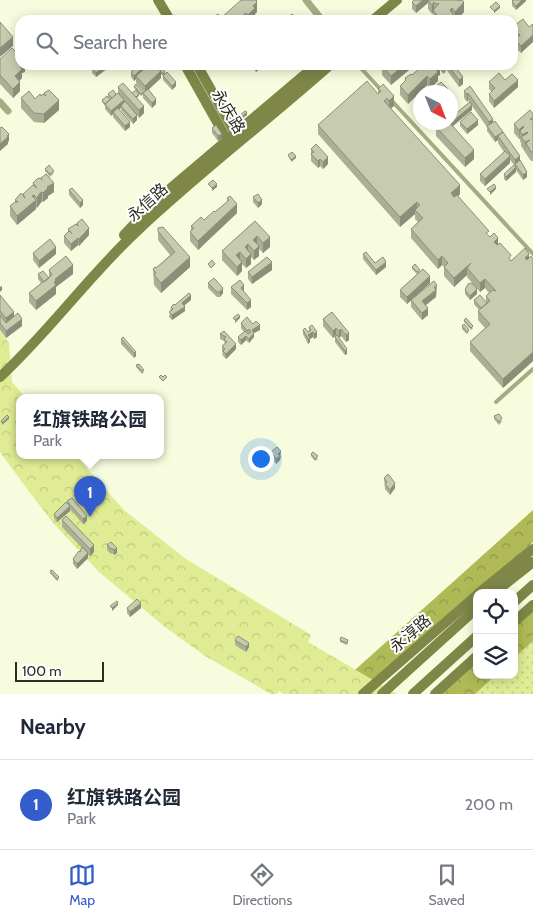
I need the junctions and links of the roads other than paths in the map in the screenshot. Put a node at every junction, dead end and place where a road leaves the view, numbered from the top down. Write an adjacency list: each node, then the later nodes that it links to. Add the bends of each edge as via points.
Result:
1 (151, 0): 6 (street)
2 (158, 0): 7 (street)
3 (306, 0): 8 (street)
4 (397, 0): 9 (street)
5 (406, 0): 10 (street)
6 (159, 15)
7 (167, 15)
8 (318, 15)
9 (379, 15)
10 (388, 15)
11 (188, 70): 18 (street, 永庆路)
12 (200, 70): 18 (street, 永庆路)
13 (311, 70): 18 (street, 永信路)
14 (324, 70): 18 (street, 永信路)
15 (363, 70): 19 (lane)
16 (0, 102): 17 (street)
17 (8, 111)
18 (235, 140): 20 (street, 永信路, via 149,208); 22 (street, 永信路, via 133,235)
19 (533, 254)
20 (0, 368)
21 (533, 369): 23 (lane)
22 (0, 377)
23 (496, 402)
24 (533, 551): 26 (street); 28 (street, 永淳路)
25 (533, 562): 26 (street)
26 (506, 582): 29 (street)
27 (533, 585): 32 (street)
28 (484, 589)
29 (498, 589)
30 (533, 593): 33 (street)
31 (473, 598): 39 (street, 永淳路)
32 (518, 598)
33 (518, 599)
34 (533, 605): 36 (street)
35 (473, 612): 40 (street, 永淳路)
36 (518, 618)
37 (473, 640): 41 (street)
38 (473, 660): 42 (street)
39 (363, 694)
40 (382, 694)
41 (413, 694)
42 (435, 694)

